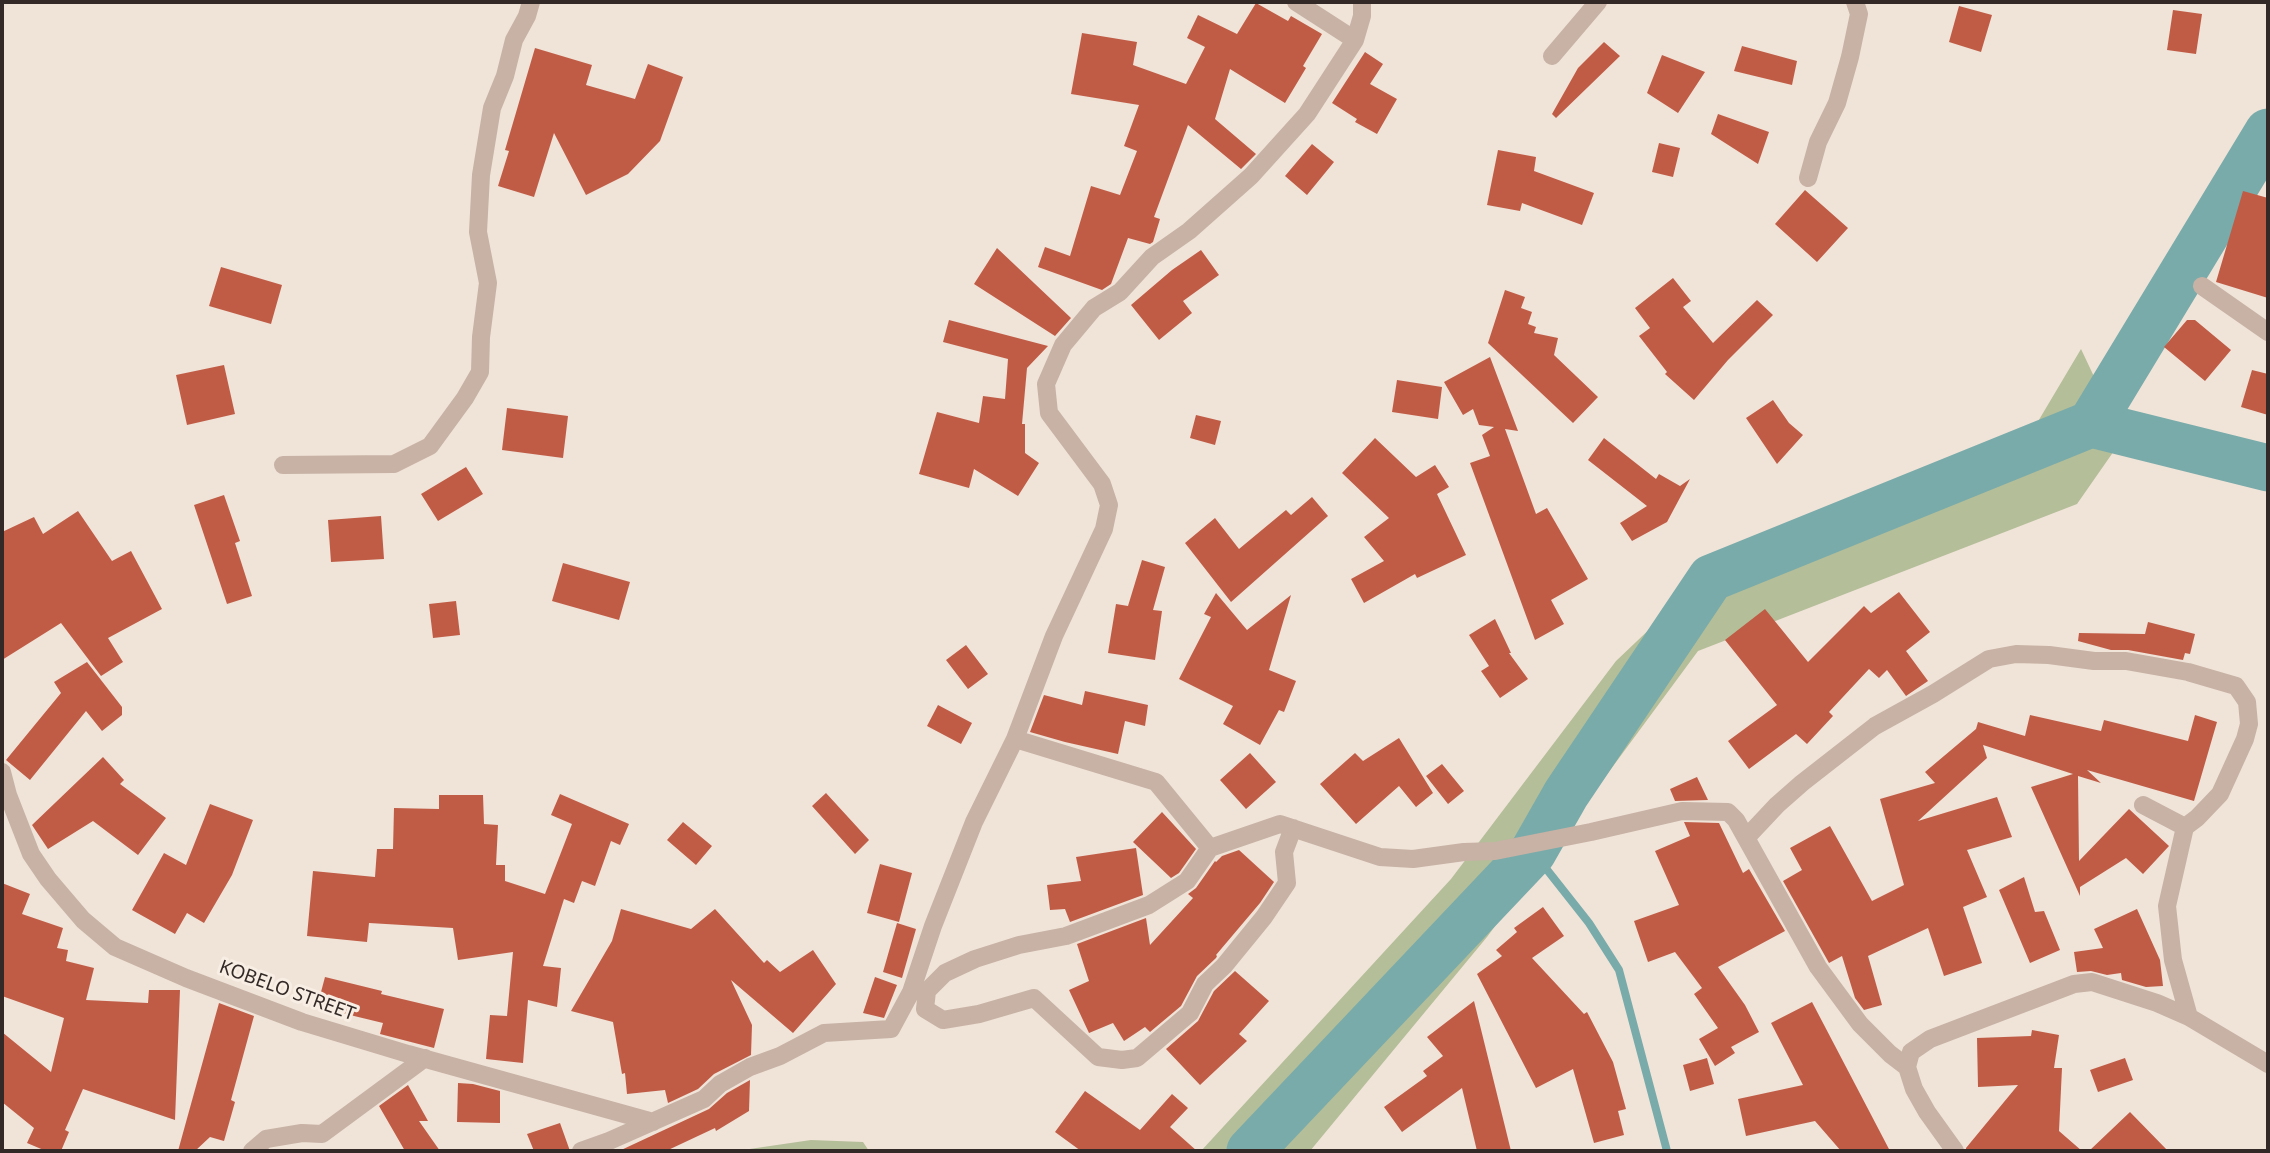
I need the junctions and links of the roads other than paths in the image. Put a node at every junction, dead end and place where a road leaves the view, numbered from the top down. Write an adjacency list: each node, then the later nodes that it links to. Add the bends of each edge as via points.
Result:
1 (531, 2): 11 (street, via 492,108 481,174 478,232 488,283 480,372 430,446 394,464)
2 (1296, 2): 6 (street)
3 (1362, 2): 6 (street)
4 (1598, 2): 7 (street)
5 (1855, 2): 8 (street, via 1859,14 1850,57)
6 (1355, 40): 12 (street, via 1307,114 1251,176 1152,257 1120,292 1094,308 1063,345 1046,384 1049,413 1102,484 1109,505 1104,529 1054,636)
7 (1552, 56)
8 (1808, 178)
9 (2202, 286): 10 (street)
10 (2268, 332)
11 (283, 465)
12 (1015, 740): 18 (street, via 1156,782); 23 (street, via 974,822 911,992 891,1029 824,1033 750,1067 704,1099)
13 (2, 772): 20 (street, KOBELO STREET, via 31,854 83,919 115,947 302,1022)
14 (2143, 805): 15 (street)
15 (2185, 827): 17 (street, via 2220,794 2245,739 2247,702 2236,686 2126,661 2016,653 1989,659 1875,726 1802,783); 19 (street, via 2167,906 2173,960)
16 (1293, 828): 17 (street, via 1380,857 1413,859 1495,850 1682,811 1728,812); 18 (street, via 1280,824); 18 (street, via 1284,852 1287,883 1205,984 1190,1013 1137,1058 1098,1057 1034,998 943,1020 925,1009 926,991 945,973 975,959 1066,936 1149,905 1187,881)
17 (1746, 838): 22 (street, via 1818,967 1860,1024)
18 (1210, 848)
19 (2189, 1017): 21 (street); 22 (street, via 2092,982 2074,984 1930,1039 1911,1052)
20 (425, 1058): 23 (street, KOBELO STREET); 24 (street, via 321,1134 266,1139)
21 (2268, 1064)
22 (1907, 1068): 26 (street, via 1927,1112)
23 (653, 1122): 25 (street)
24 (252, 1151)
25 (581, 1151)
26 (1955, 1151)

